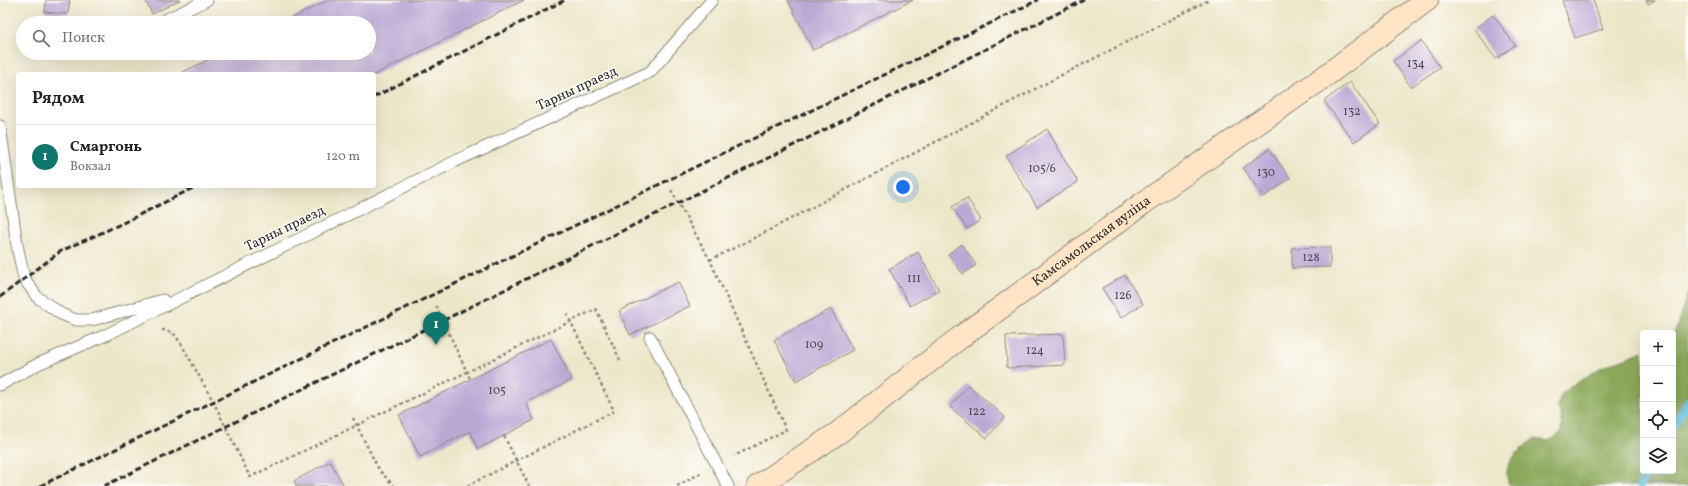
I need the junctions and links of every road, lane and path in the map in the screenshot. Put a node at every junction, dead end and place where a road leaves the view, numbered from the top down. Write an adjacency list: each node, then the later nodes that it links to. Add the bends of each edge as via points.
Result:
1 (207, 0): 5 (lane)
2 (712, 0): 9 (lane, Тарны праезд, via 650,72 460,160)
3 (1210, 0): 8 (path)
4 (1427, 0): 29 (street, Камсамольская вуліца, via 1320,80 1142,204 968,332 838,433)
5 (174, 16)
6 (0, 126): 9 (lane, via 24,278 37,297 61,314 76,320 92,320)
7 (671, 190): 8 (path)
8 (710, 260): 23 (path, via 786,430)
9 (187, 293): 18 (lane, Тарны праезд, via 106,335 38,364)
10 (436, 306): 16 (path)
11 (566, 312): 12 (path)
12 (570, 322): 15 (path, via 596,309); 16 (path); 22 (path, via 614,411)
13 (650, 336): 23 (lane)
14 (182, 345): 20 (path, via 250,477)
15 (620, 360)
16 (467, 372): 17 (path); 20 (path)
17 (470, 379)
18 (0, 385)
19 (353, 418): 20 (path)
20 (357, 425): 24 (path, via 379,470)
21 (504, 436): 22 (path)
22 (516, 462): 25 (path); 26 (path)
23 (717, 465): 27 (path); 28 (lane)
24 (394, 486)
25 (467, 486)
26 (528, 486)
27 (677, 486)
28 (728, 486)
29 (758, 486)

